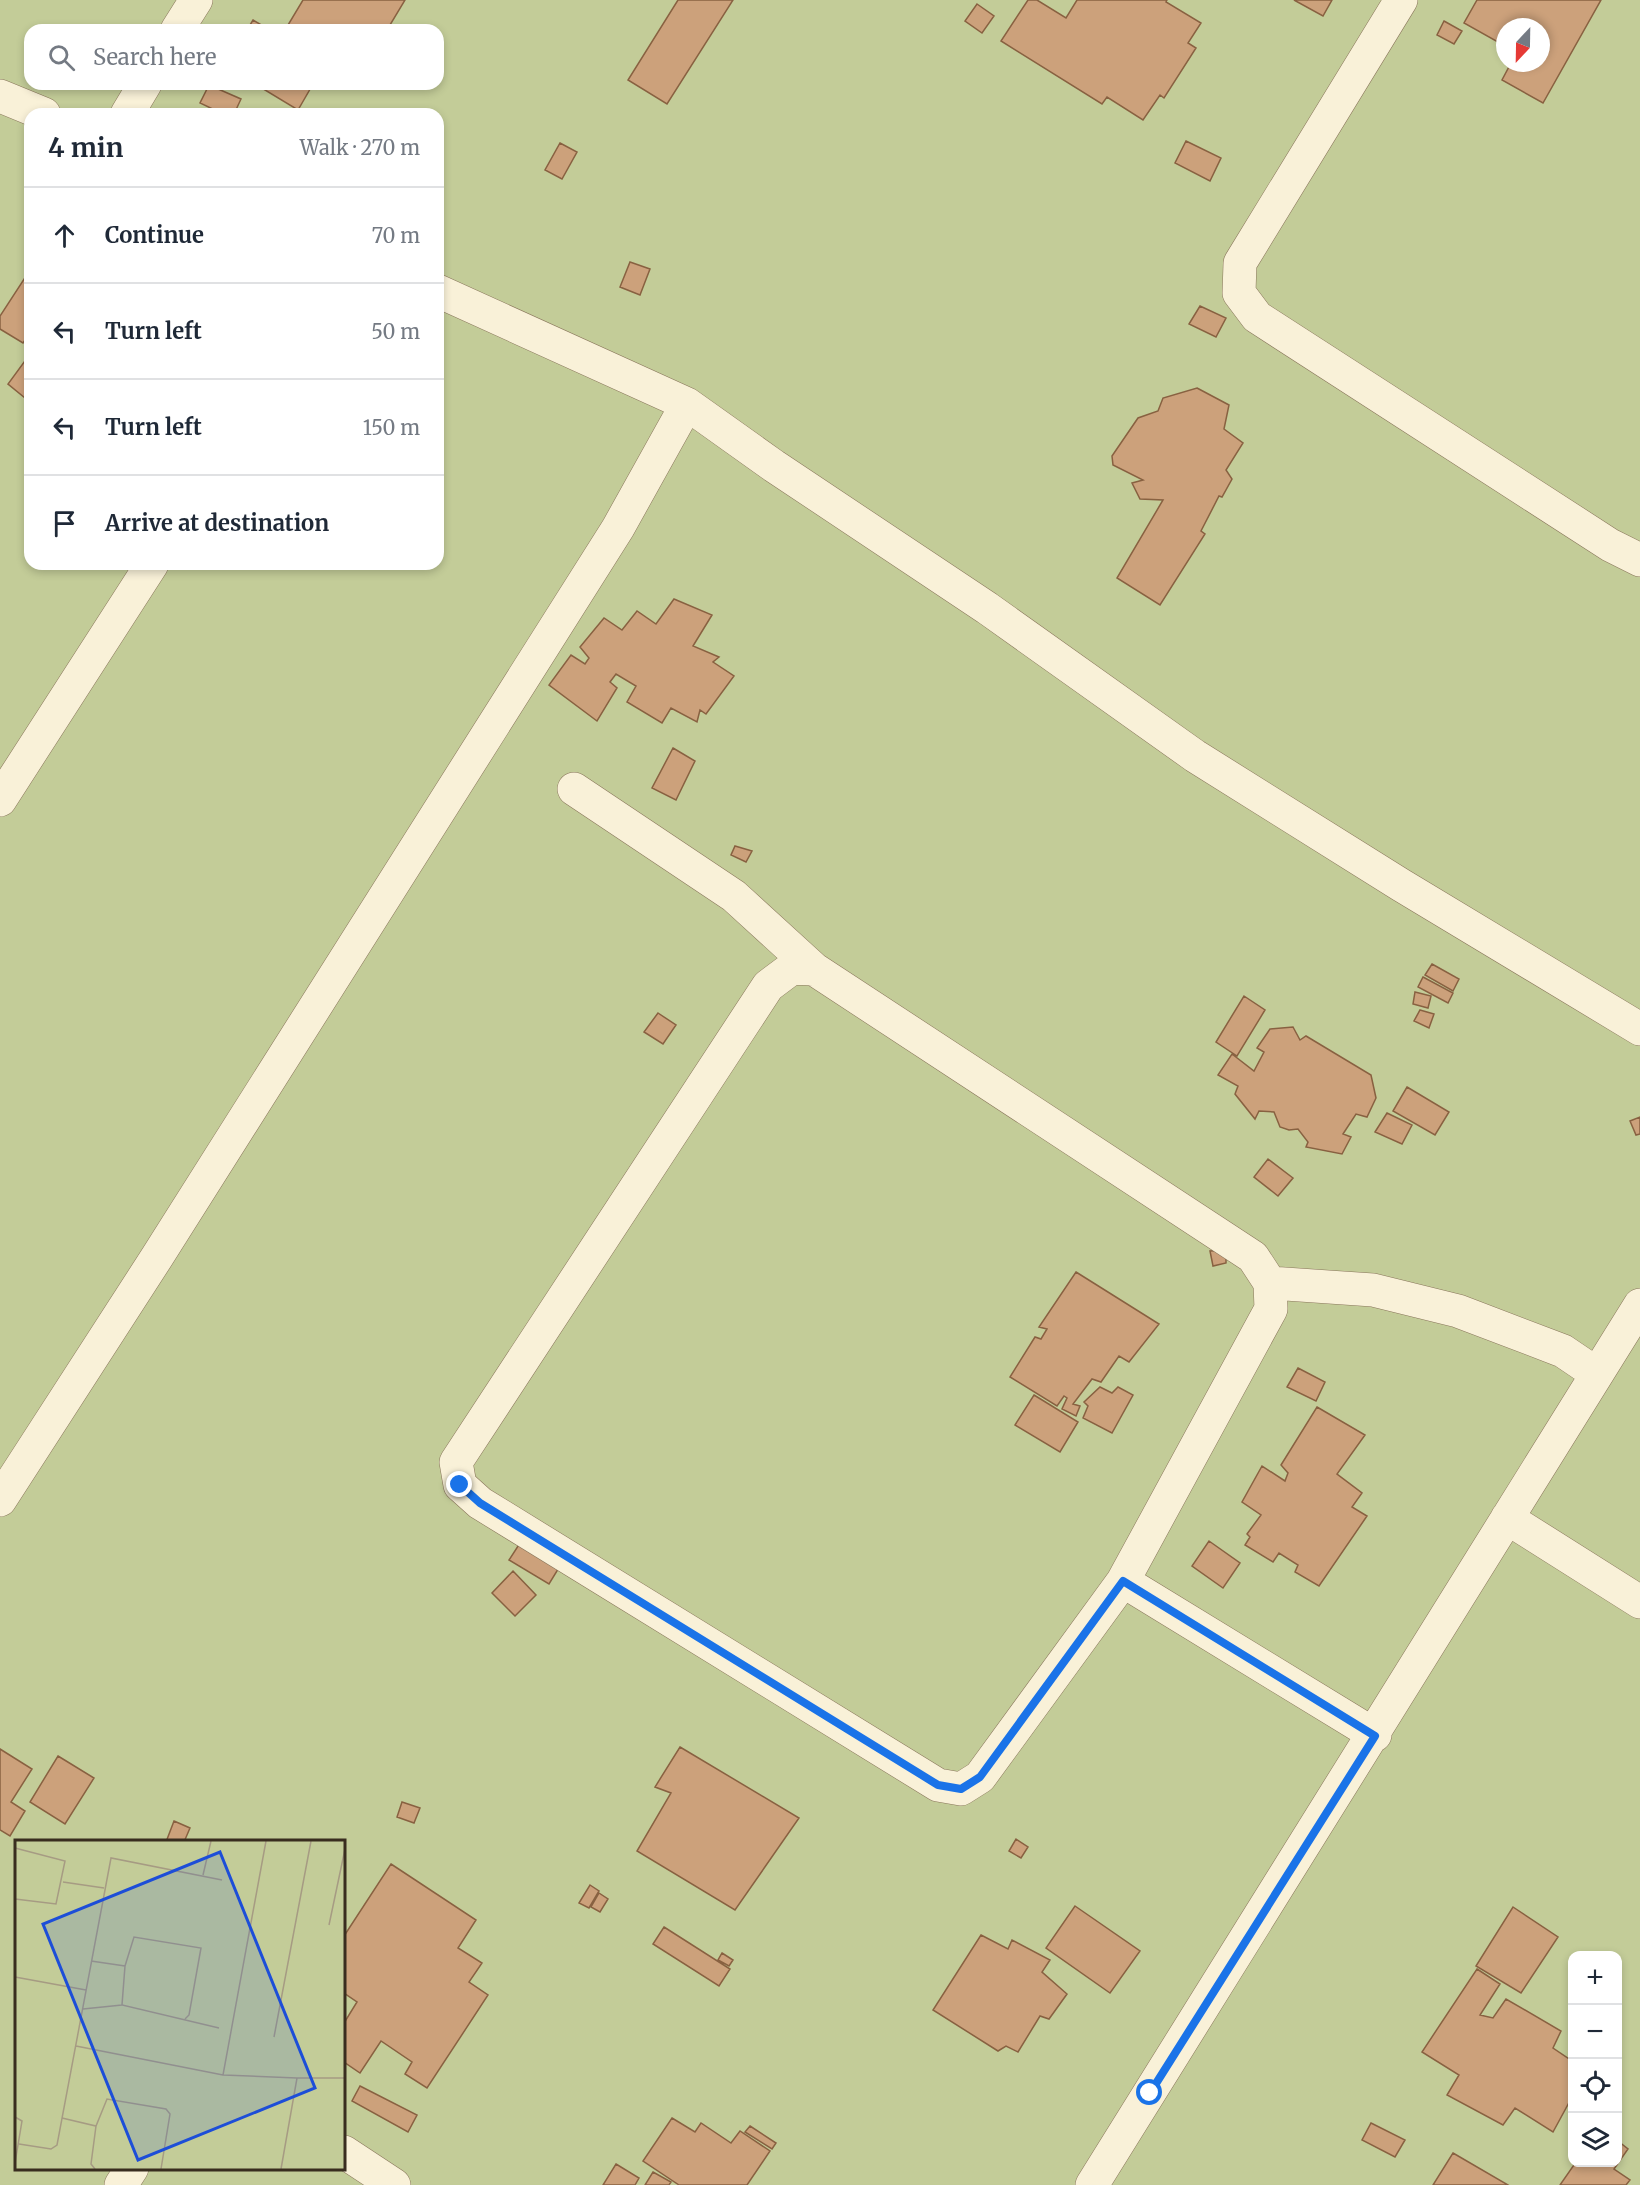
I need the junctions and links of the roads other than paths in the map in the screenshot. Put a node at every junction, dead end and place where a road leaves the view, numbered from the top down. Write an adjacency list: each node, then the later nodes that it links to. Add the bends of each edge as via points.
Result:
1 (196, 0): 3 (street)
2 (1401, 0): 10 (street, via 1240,263 1239,293 1257,317 1610,545)
3 (181, 24)
4 (141, 90): 7 (street)
5 (0, 96): 6 (street)
6 (29, 108)
7 (131, 108)
8 (444, 294): 9 (street)
9 (687, 404): 15 (street, via 987,608 1194,756); 19 (street, via 618,528)
10 (1640, 560)
11 (148, 570): 13 (street)
12 (574, 789): 14 (street, via 734,896)
13 (0, 800)
14 (814, 969): 16 (street, via 1252,1257); 21 (street, via 792,968 768,986 456,1462 460,1485 480,1503 938,1785 961,1789 980,1777)
15 (1640, 1029)
16 (1270, 1283): 18 (street, via 1373,1290 1458,1311 1563,1351); 21 (street, via 1271,1309)
17 (1640, 1305): 18 (street)
18 (1597, 1374): 20 (street)
19 (0, 1500)
20 (1507, 1518): 22 (street); 23 (street)
21 (1123, 1581): 23 (street)
22 (1640, 1602)
23 (1375, 1736): 28 (street)
24 (345, 2153): 27 (street)
25 (131, 2170): 26 (street)
26 (121, 2185)
27 (394, 2185)
28 (1092, 2185)

